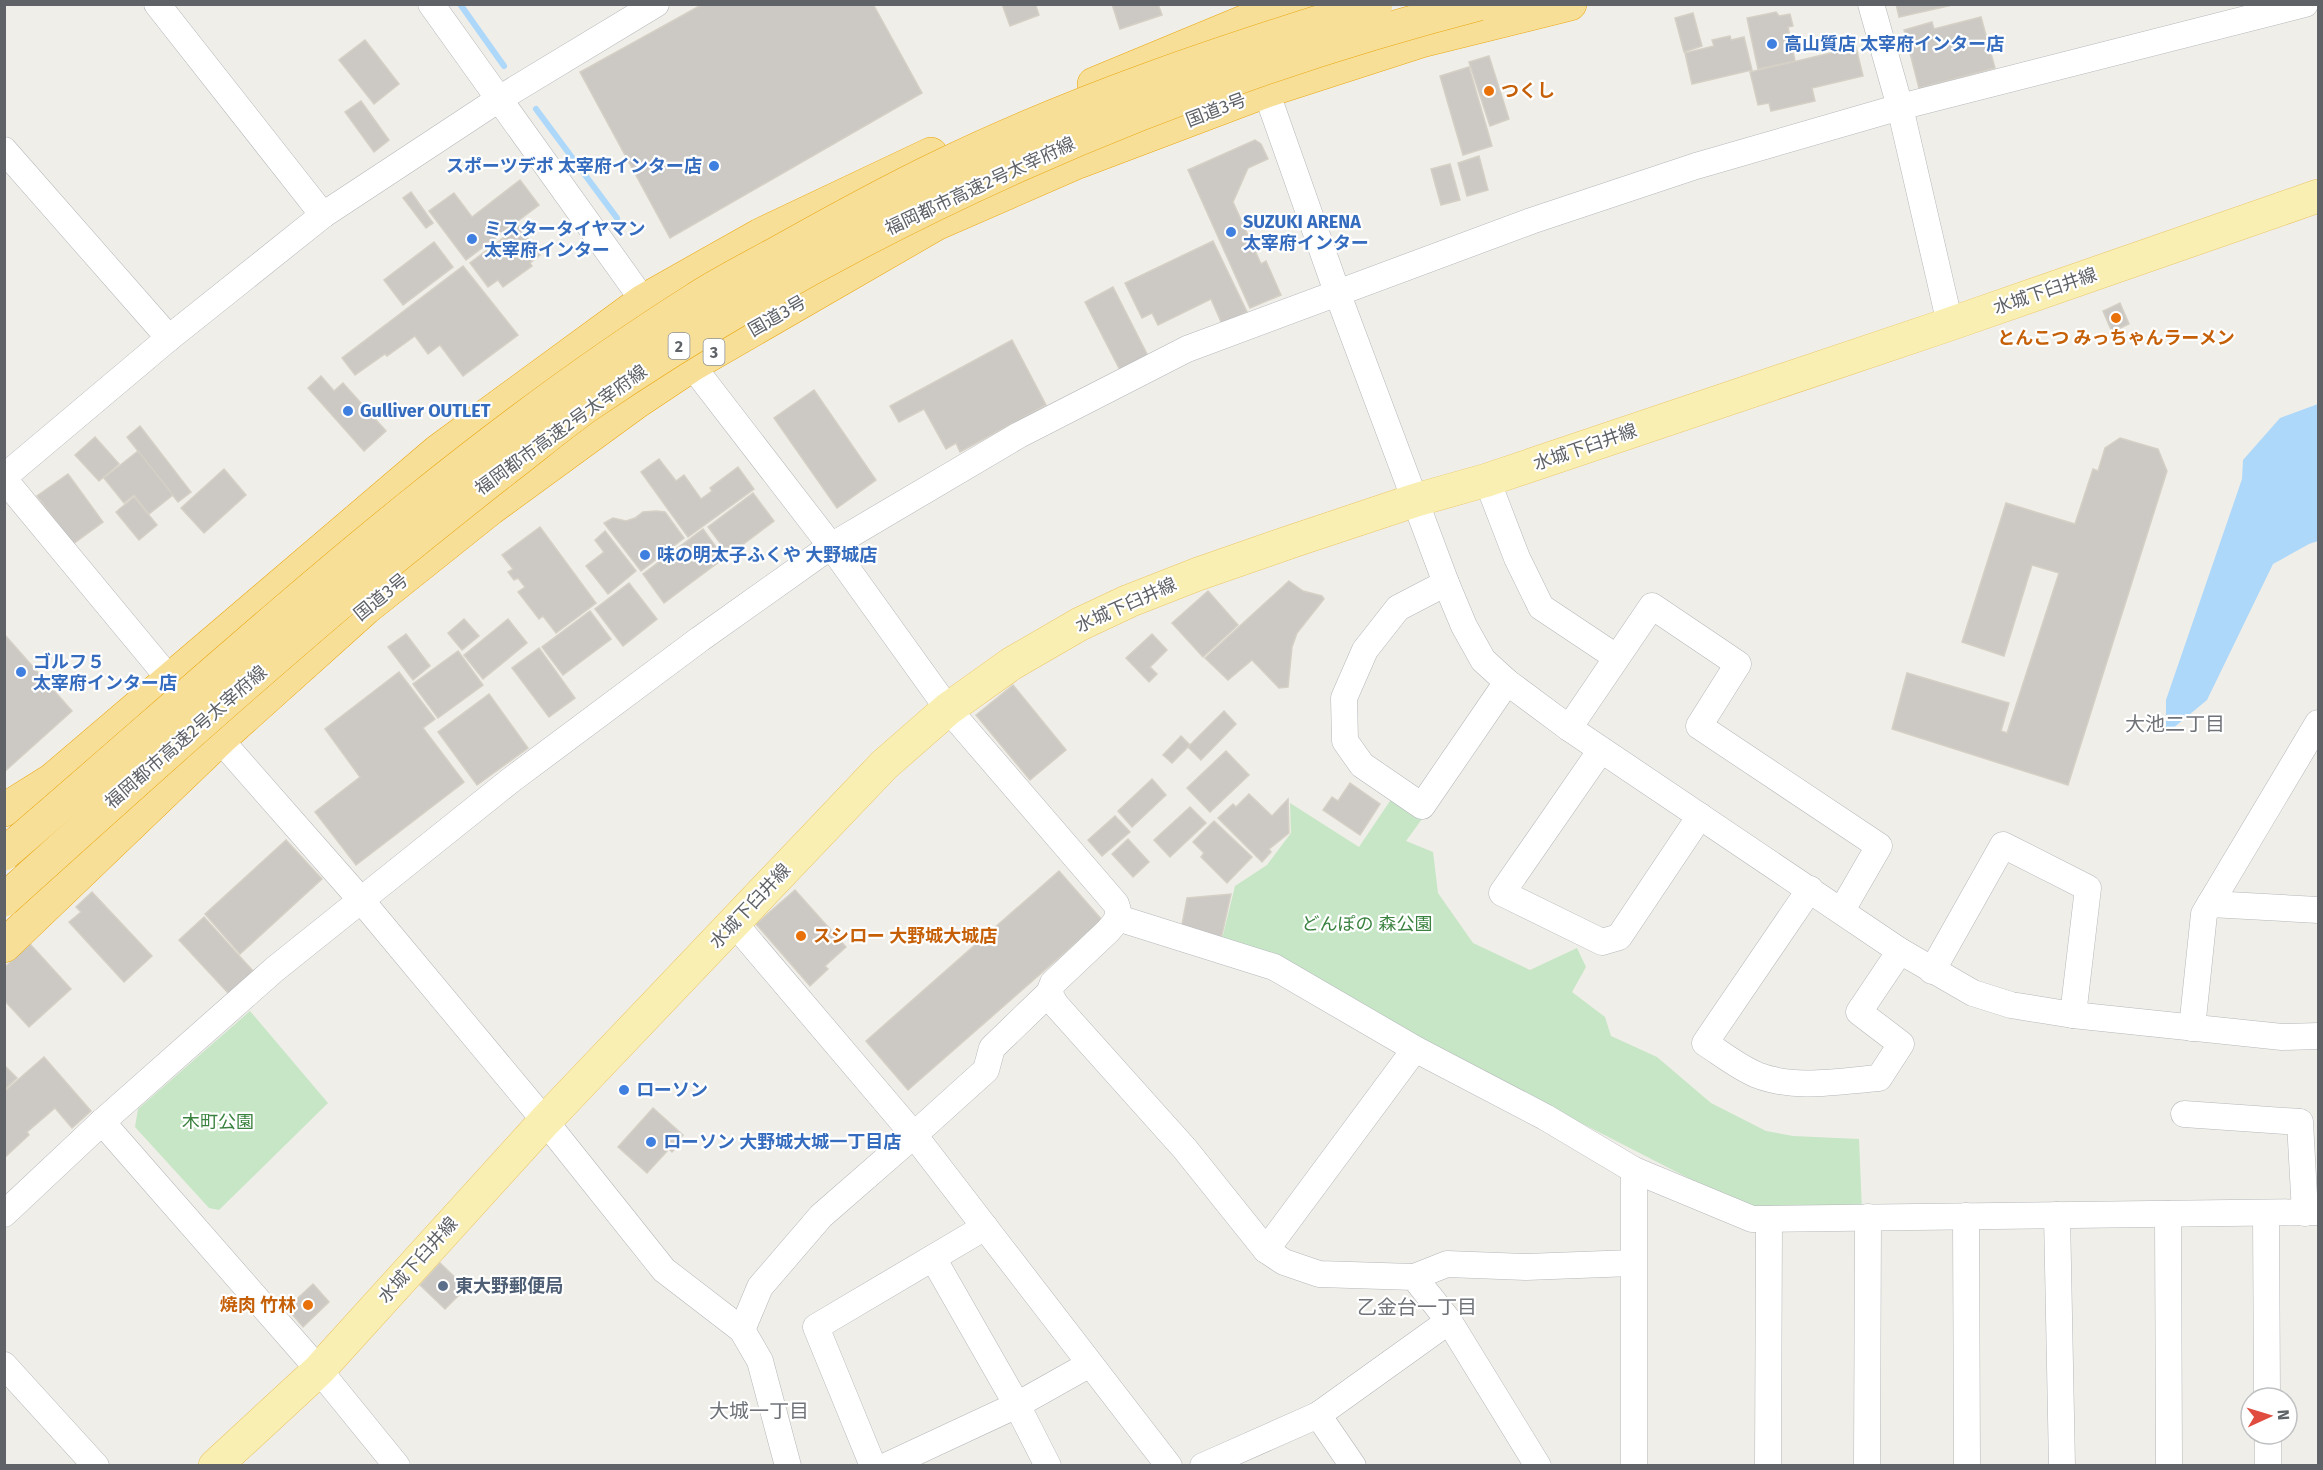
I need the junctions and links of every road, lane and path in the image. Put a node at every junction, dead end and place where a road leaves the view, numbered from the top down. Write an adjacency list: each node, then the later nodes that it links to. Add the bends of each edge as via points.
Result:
1 (157, 4): 16 (street)
2 (431, 4): 12 (street)
3 (656, 4): 12 (street)
4 (1298, 4): 10 (highway)
5 (1376, 4): 39 (highway, 福岡都市高速2号太宰府線 / 2, bridge, via 1250,43 1041,121 938,167 696,298 556,393 423,496 280,614)
6 (1479, 4): 41 (highway, 福岡都市高速2号太宰府線 / 2, bridge, via 1260,71 1052,150 836,255 713,324 583,409 438,521 305,632)
7 (1570, 4): 11 (highway, 国道3号 / 3, via 1421,41)
8 (1871, 4): 13 (street)
9 (2305, 4): 13 (street)
10 (1243, 13): 18 (highway, via 760,235)
11 (1266, 91): 17 (street); 21 (highway, 国道3号 / 3, via 1078,162 936,224)
12 (499, 99): 16 (street); 18 (street)
13 (1900, 107): 17 (street, via 1696,166 1530,221); 19 (street)
14 (4, 150): 20 (street)
15 (2319, 196): 19 (main road, 水城下臼井線)
16 (323, 215): 20 (street)
17 (1337, 292): 24 (street); 25 (street, via 1187,349 1019,435)
18 (643, 301): 21 (street); 28 (highway, via 438,451)
19 (1950, 324): 23 (main road, 水城下臼井線)
20 (169, 338): 22 (street)
21 (692, 365): 25 (street); 33 (highway, 国道3号 / 3, via 490,509 366,608)
22 (4, 478): 28 (street)
23 (1487, 480): 24 (main road, 水城下臼井線); 27 (street, via 1541,607)
24 (1416, 500): 26 (street); 30 (main road, 水城下臼井線, via 1209,570 1129,602 1080,624 1011,664)
25 (831, 546): 30 (street); 42 (street, via 511,780)
26 (1446, 583): 29 (street, via 1483,660); 29 (street, via 1398,608 1365,650 1344,698 1345,741 1362,765 1422,806)
27 (1616, 657): 32 (street); 44 (street, via 1652,606 1738,664 1700,726 1879,846)
28 (170, 680): 33 (street); 35 (highway)
29 (1507, 682): 32 (street)
30 (948, 709): 46 (street, via 1116,904); 47 (main road, 水城下臼井線, via 884,765)
31 (2319, 723): 43 (street)
32 (1569, 728): 34 (street)
33 (220, 739): 42 (street); 48 (highway, 国道3号 / 3)
34 (1601, 750): 37 (street); 37 (street, via 1502,893 1602,942 1619,937)
35 (52, 780): 36 (highway); 38 (highway)
36 (4, 810)
37 (1700, 816): 40 (street)
38 (4, 821)
39 (4, 854)
40 (1809, 889): 44 (street); 49 (street, via 1705,1043 1743,1068 1774,1080 1816,1083 1879,1078 1901,1044 1859,1012)
41 (4, 900)
42 (361, 900): 57 (street); 58 (street)
43 (2210, 904): 45 (street); 53 (street, via 2204,914)
44 (1842, 910): 49 (street)
45 (2319, 910)
46 (1118, 918): 51 (street, via 1053,983); 55 (street, via 1274,968)
47 (734, 922): 57 (main road, 水城下臼井線); 59 (street)
48 (4, 946)
49 (1900, 951): 50 (street)
50 (1932, 971): 52 (street, via 2011,1005); 52 (street, via 2003,845 2088,888)
51 (1049, 993): 59 (street, via 992,1048 986,1070); 70 (street, via 1185,1149)
52 (2073, 1016): 53 (street)
53 (2192, 1028): 54 (street, via 2282,1037)
54 (2319, 1036)
55 (1415, 1049): 60 (street); 70 (street)
56 (2184, 1114): 62 (street, via 2300,1122)
57 (545, 1121): 75 (street, via 664,1270); 78 (main road, 水城下臼井線)
58 (102, 1122): 63 (street); 78 (street)
59 (914, 1136): 69 (street); 75 (street, via 821,1216 760,1287)
60 (1634, 1170): 68 (street, via 1752,1219); 72 (street)
61 (2266, 1213): 62 (street); 64 (street); 79 (street)
62 (2312, 1213)
63 (4, 1214)
64 (2168, 1214): 65 (street); 99 (street)
65 (2057, 1215): 66 (street); 98 (street)
66 (1966, 1216): 67 (street); 97 (street)
67 (1868, 1217): 68 (street); 96 (street)
68 (1769, 1219): 95 (street)
69 (984, 1227): 71 (street); 76 (street)
70 (1266, 1250): 73 (street, via 1284,1262 1319,1274)
71 (933, 1258): 80 (street); 87 (street, via 816,1328)
72 (1632, 1263): 73 (street, via 1526,1267 1447,1264); 94 (street)
73 (1414, 1277): 74 (street)
74 (1449, 1321): 81 (street); 93 (street)
75 (742, 1330): 83 (street, via 760,1361)
76 (1090, 1364): 80 (street); 90 (street)
77 (4, 1365): 84 (street)
78 (319, 1370): 85 (main road, 水城下臼井線); 86 (street)
79 (2267, 1386)
80 (1017, 1405): 88 (street); 89 (street)
81 (1318, 1415): 91 (street); 92 (street)
82 (2268, 1446): 100 (street)
83 (785, 1464)
84 (96, 1466)
85 (215, 1466)
86 (397, 1466)
87 (873, 1466)
88 (886, 1466)
89 (1048, 1466)
90 (1169, 1466)
91 (1203, 1466)
92 (1353, 1466)
93 (1538, 1466)
94 (1634, 1466)
95 (1768, 1466)
96 (1867, 1466)
97 (1967, 1466)
98 (2062, 1466)
99 (2169, 1466)
100 (2268, 1466)

